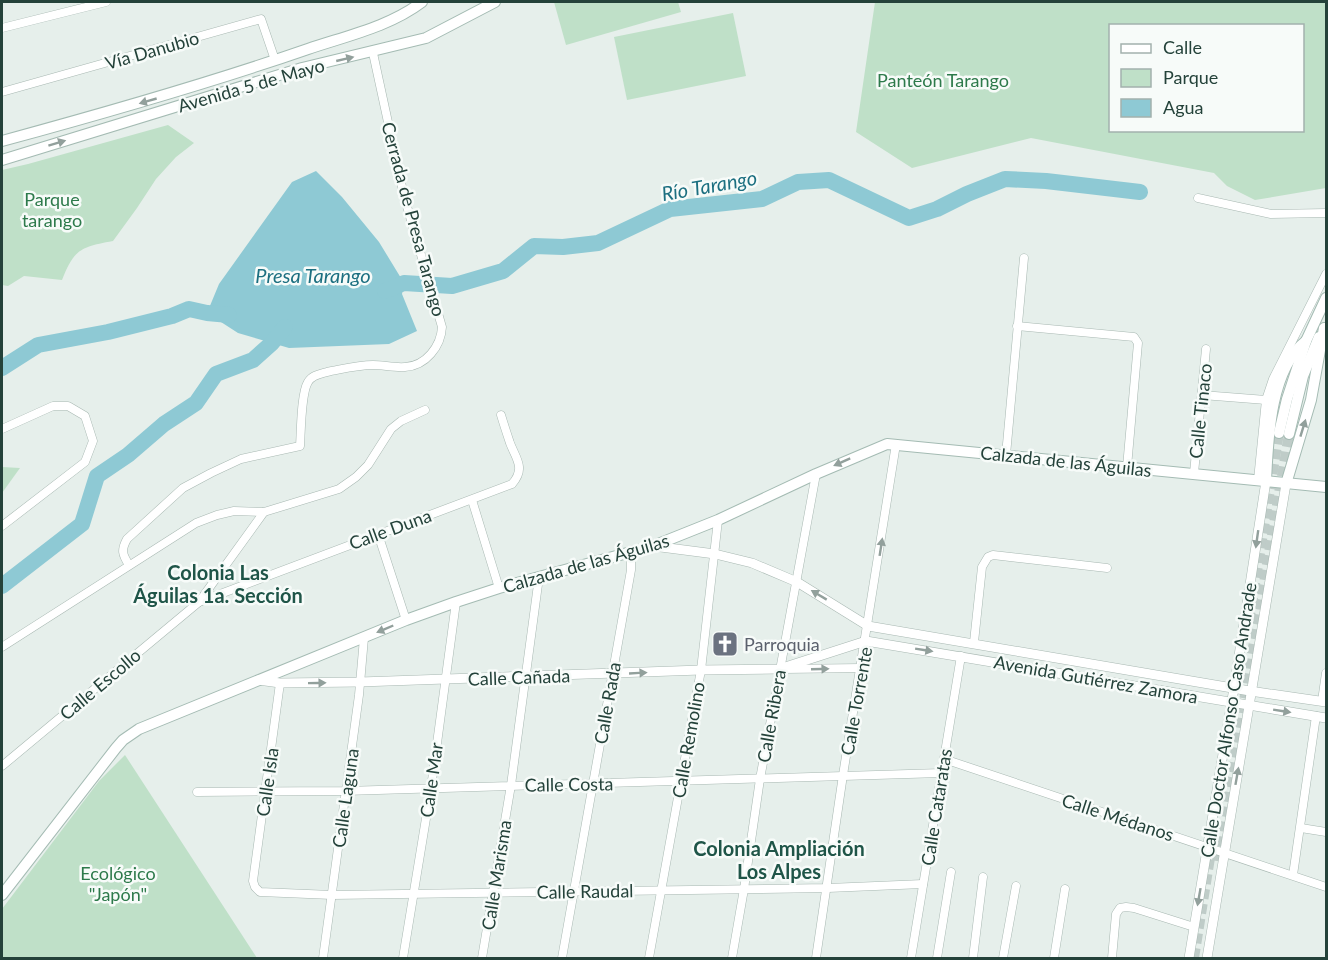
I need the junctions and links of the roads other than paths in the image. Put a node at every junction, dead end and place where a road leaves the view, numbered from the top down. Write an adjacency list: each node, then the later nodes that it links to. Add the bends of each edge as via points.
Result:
1 (106, 2): 4 (street)
2 (422, 2): 6 (main road, Avenida 5 de Mayo, via 393,20)
3 (495, 2): 5 (main road, Avenida 5 de Mayo, via 426,38)
4 (2, 28)
5 (373, 52): 9 (main road, Avenida 5 de Mayo, one-way to 5, via 302,68); 40 (street, Cerrada de Presa Tarango, via 404,196 442,327 437,347 415,365 354,366 314,375 304,389 300,446 241,459 183,488 127,538 122,548)
6 (275, 60): 7 (street, Vía Danubio, via 261,19); 8 (main road, Avenida 5 de Mayo, one-way to 8, via 166,96)
7 (2, 92)
8 (2, 141)
9 (2, 160)
10 (1198, 198): 11 (street, via 1271,214)
11 (1326, 213)
12 (1024, 258): 16 (street)
13 (1326, 274): 20 (street)
14 (1326, 298): 17 (main road)
15 (1325, 325): 17 (main road, via 1284,433 1287,399); 30 (main road, one-way to 15, via 1311,400)
16 (1017, 326): 25 (street); 26 (street, via 1134,337 1138,343)
17 (1306, 341): 29 (main road, via 1297,348 1275,396)
18 (1206, 349): 19 (street, Calle Tinaco)
19 (1202, 395): 20 (street); 27 (street, Calle Tinaco)
20 (1266, 400): 29 (street)
21 (425, 410): 33 (street, via 391,429 368,465 339,489)
22 (501, 415): 32 (street, Calle Duna, via 518,458 519,472 512,484)
23 (2, 429): 35 (street, via 53,406 68,406 85,416 93,441 85,462)
24 (896, 444): 25 (main road, Calzada de las Águilas); 28 (main road, Calzada de las Águilas, one-way to 28, via 872,449); 48 (street, Calle Torrente, one-way to 24)
25 (1006, 455): 26 (main road, Calzada de las Águilas)
26 (1126, 467): 27 (main road, Calzada de las Águilas)
27 (1194, 473): 29 (main road, Calzada de las Águilas)
28 (816, 474): 34 (main road, Calzada de las Águilas); 43 (street, Calle Ribera)
29 (1262, 480): 30 (main road, Calzada de las Águilas); 66 (street, Calle Doctor Alfonso Caso Andrade, one-way to 66)
30 (1286, 484): 31 (main road, Calzada de las Águilas); 67 (street, Calle Doctor Alfonso Caso Andrade)
31 (1326, 487)
32 (472, 500): 36 (street, Calle Duna); 44 (street)
33 (264, 512): 40 (street, via 234,511 196,523); 45 (street)
34 (718, 520): 37 (main road, Calzada de las Águilas); 39 (street, Calle Remolino)
35 (2, 526)
36 (378, 534): 45 (street, Calle Duna); 47 (street)
37 (653, 546): 38 (main road, Calzada de las Águilas); 39 (street)
38 (631, 554): 42 (main road, Calzada de las Águilas); 60 (street, Calle Rada)
39 (715, 554): 43 (street, via 752,563); 58 (street, Calle Remolino)
40 (129, 565): 52 (street)
41 (1107, 568): 51 (street, via 988,556 982,567)
42 (539, 578): 44 (main road, Calzada de las Águilas); 61 (street, Calle Marisma)
43 (797, 582): 48 (street, one-way to 43); 57 (street, Calle Ribera)
44 (499, 588): 46 (main road, Calzada de las Águilas)
45 (199, 602): 74 (street, Calle Escollo)
46 (456, 602): 47 (main road, Calzada de las Águilas); 62 (street, Calle Mar)
47 (406, 620): 49 (main road, Calzada de las Águilas, one-way to 49)
48 (868, 626): 50 (street, Calle Torrente); 51 (street, Avenida Gutiérrez Zamora)
49 (364, 638): 63 (main road, Calzada de las Águilas); 64 (street, Calle Laguna)
50 (866, 641): 54 (street, Avenida Gutiérrez Zamora, one-way to 54); 56 (street, Calle Torrente); 57 (street, Calle Cañada)
51 (974, 642): 53 (street, Avenida Gutiérrez Zamora)
52 (2, 647)
53 (1012, 649): 55 (street); 66 (street, Avenida Gutiérrez Zamora)
54 (961, 656): 55 (street, Avenida Gutiérrez Zamora); 73 (street, Calle Cataratas)
55 (1010, 665): 69 (street, Avenida Gutiérrez Zamora)
56 (861, 668): 57 (street, Calle Cañada, one-way to 56); 76 (street, Calle Torrente)
57 (779, 669): 58 (street, Calle Cañada); 77 (street, Calle Ribera)
58 (700, 670): 60 (street, Calle Cañada, one-way to 58); 78 (street, Calle Remolino)
59 (1326, 673): 68 (street)
60 (612, 674): 61 (street, Calle Cañada); 79 (street, Calle Rada)
61 (527, 676): 62 (street, Calle Cañada); 80 (street, Calle Marisma)
62 (445, 679): 64 (street, Calle Cañada); 81 (street, Calle Mar)
63 (258, 680): 65 (street, Calle Cañada); 103 (main road, Calzada de las Águilas, via 139,729 123,741)
64 (360, 682): 65 (street, Calle Cañada, one-way to 64); 83 (street, Calle Laguna)
65 (280, 683): 82 (street, Calle Isla)
66 (1234, 688): 67 (street, Avenida Gutiérrez Zamora); 69 (street, Calle Doctor Alfonso Caso Andrade)
67 (1250, 691): 68 (street, Avenida Gutiérrez Zamora); 70 (street, Calle Doctor Alfonso Caso Andrade)
68 (1324, 701)
69 (1232, 702): 70 (street, Avenida Gutiérrez Zamora); 87 (street, Calle Doctor Alfonso Caso Andrade)
70 (1247, 705): 71 (street, Avenida Gutiérrez Zamora, one-way to 71); 88 (street, Calle Doctor Alfonso Caso Andrade, one-way to 70)
71 (1316, 716): 72 (street, Avenida Gutiérrez Zamora); 85 (street)
72 (1326, 718)
73 (944, 759): 75 (street, Calle Cataratas); 87 (street, Calle Médanos)
74 (2, 766)
75 (941, 773): 76 (street, Calle Costa); 93 (street, Calle Cataratas)
76 (843, 775): 77 (street, Calle Costa); 96 (street, Calle Torrente)
77 (760, 779): 78 (street, Calle Costa); 97 (street, Calle Ribera)
78 (681, 781): 79 (street, Calle Costa); 99 (street, Calle Remolino)
79 (593, 783): 80 (street, Calle Costa); 101 (street, Calle Rada)
80 (511, 785): 81 (street, Calle Costa); 100 (street, Calle Marisma)
81 (431, 788): 83 (street, Calle Costa); 102 (street, Calle Mar)
82 (267, 791): 83 (street, Calle Costa); 84 (street, Calle Costa); 92 (street, Calle Isla)
83 (345, 791): 104 (street, Calle Laguna)
84 (197, 792)
85 (1301, 828): 86 (street); 90 (street)
86 (1326, 832)
87 (1208, 847): 88 (street, Calle Médanos); 105 (street, Calle Doctor Alfonso Caso Andrade, one-way to 105)
88 (1223, 852): 90 (street, Calle Médanos); 120 (street, Calle Doctor Alfonso Caso Andrade)
89 (951, 872): 114 (street)
90 (1293, 875): 95 (street, Calle Médanos)
91 (983, 877): 115 (street)
92 (254, 881): 104 (street, Calle Raudal, via 260,892)
93 (923, 884): 96 (street, Calle Raudal); 113 (street, Calle Cataratas)
94 (1016, 886): 116 (street)
95 (1326, 887)
96 (828, 888): 97 (street, Calle Raudal); 112 (street, Calle Torrente)
97 (744, 889): 99 (street, Calle Raudal); 111 (street, Calle Ribera)
98 (1065, 889): 117 (street)
99 (662, 891): 101 (street, Calle Raudal); 110 (street, Calle Remolino)
100 (494, 892): 101 (street, Calle Raudal); 102 (street, Calle Raudal); 108 (street, Calle Marisma)
101 (573, 892): 109 (street, Calle Rada)
102 (414, 893): 104 (street, Calle Raudal); 107 (street, Calle Mar)
103 (2, 895)
104 (332, 895): 106 (street, Calle Laguna)
105 (1194, 927): 118 (street, via 1134,908 1120,908 1116,914); 119 (street, Calle Doctor Alfonso Caso Andrade)
106 (323, 958)
107 (404, 958)
108 (482, 958)
109 (562, 958)
110 (649, 958)
111 (732, 958)
112 (816, 958)
113 (911, 958)
114 (937, 958)
115 (973, 958)
116 (1003, 958)
117 (1054, 958)
118 (1112, 958)
119 (1189, 958)
120 (1207, 958)

